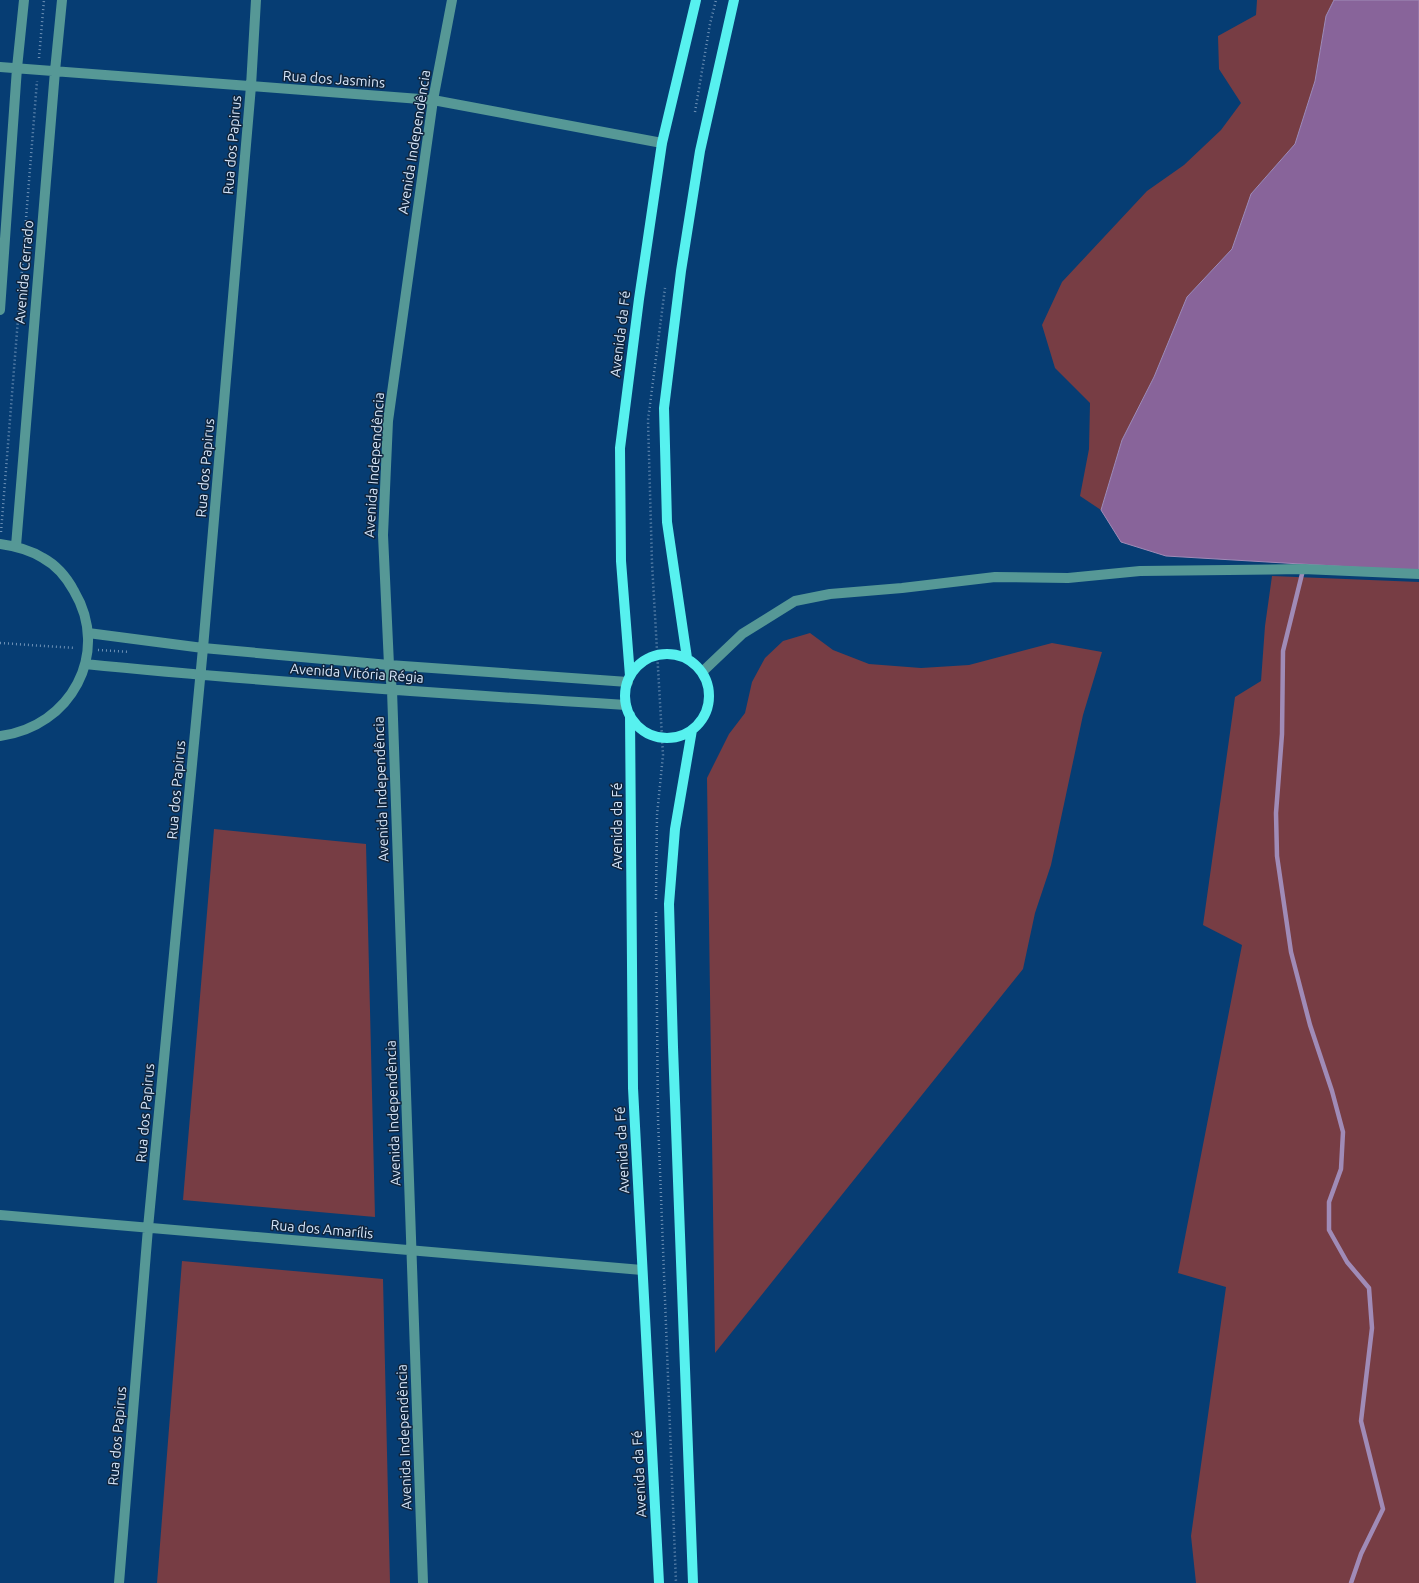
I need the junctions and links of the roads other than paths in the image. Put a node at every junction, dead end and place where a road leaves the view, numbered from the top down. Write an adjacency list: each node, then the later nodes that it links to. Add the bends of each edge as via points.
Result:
1 (24, 0): 8 (street, Avenida Cerrado)
2 (62, 0): 9 (street, Avenida Cerrado)
3 (256, 0): 10 (street, Rua dos Papirus)
4 (452, 0): 11 (street, Avenida Independência)
5 (696, 0): 12 (main road, Avenida da Fé)
6 (734, 0): 19 (main road, via 699,158 681,271 664,408 667,522)
7 (0, 67): 8 (street, Rua dos Jasmins)
8 (17, 68): 9 (street, Rua dos Jasmins); 13 (street, Avenida Cerrado)
9 (55, 71): 10 (street, Rua dos Jasmins); 15 (street, Avenida Cerrado)
10 (251, 86): 11 (street, Rua dos Jasmins); 18 (street, Rua dos Papirus)
11 (433, 100): 12 (street, Rua dos Jasmins); 21 (street, Avenida Independência, via 388,422 383,535)
12 (662, 143): 24 (main road, Avenida da Fé, via 638,299 620,448 621,561)
13 (0, 310)
14 (0, 544): 15 (street)
15 (16, 546): 17 (street, via 44,558 66,578 82,604)
16 (1419, 574): 22 (street, via 1303,569 1140,571 1068,578 995,577 830,594 795,601 742,634)
17 (88, 633): 18 (street, Avenida Vitória Régia); 20 (street)
18 (203, 648): 21 (street, Avenida Vitória Régia); 23 (street, Rua dos Papirus)
19 (687, 658): 22 (main road); 24 (main road, via 658,655 645,660)
20 (85, 664): 23 (street, Avenida Vitória Régia); 29 (street, via 79,681 59,709 29,729)
21 (389, 665): 24 (street, Avenida Vitória Régia); 25 (street, Avenida Independência)
22 (702, 672): 28 (main road, via 708,684 707,709 701,721)
23 (201, 676): 25 (street, Avenida Vitória Régia); 31 (street, Rua dos Papirus)
24 (629, 679): 26 (main road, Avenida da Fé)
25 (392, 690): 26 (street, Avenida Vitória Régia); 32 (street, Avenida Independência)
26 (626, 705): 27 (main road)
27 (630, 715): 28 (main road, via 637,725 647,732 662,737 681,735); 33 (main road, Avenida da Fé, via 633,1088)
28 (692, 730): 37 (main road, via 676,829 669,904)
29 (0, 736)
30 (0, 1216): 31 (street, Rua dos Amarílis)
31 (148, 1228): 32 (street, Rua dos Amarílis); 34 (street, Rua dos Papirus)
32 (412, 1250): 33 (street, Rua dos Amarílis); 35 (street, Avenida Independência)
33 (642, 1270): 36 (main road, Avenida da Fé)
34 (119, 1583)
35 (422, 1583)
36 (659, 1583)
37 (693, 1583)

